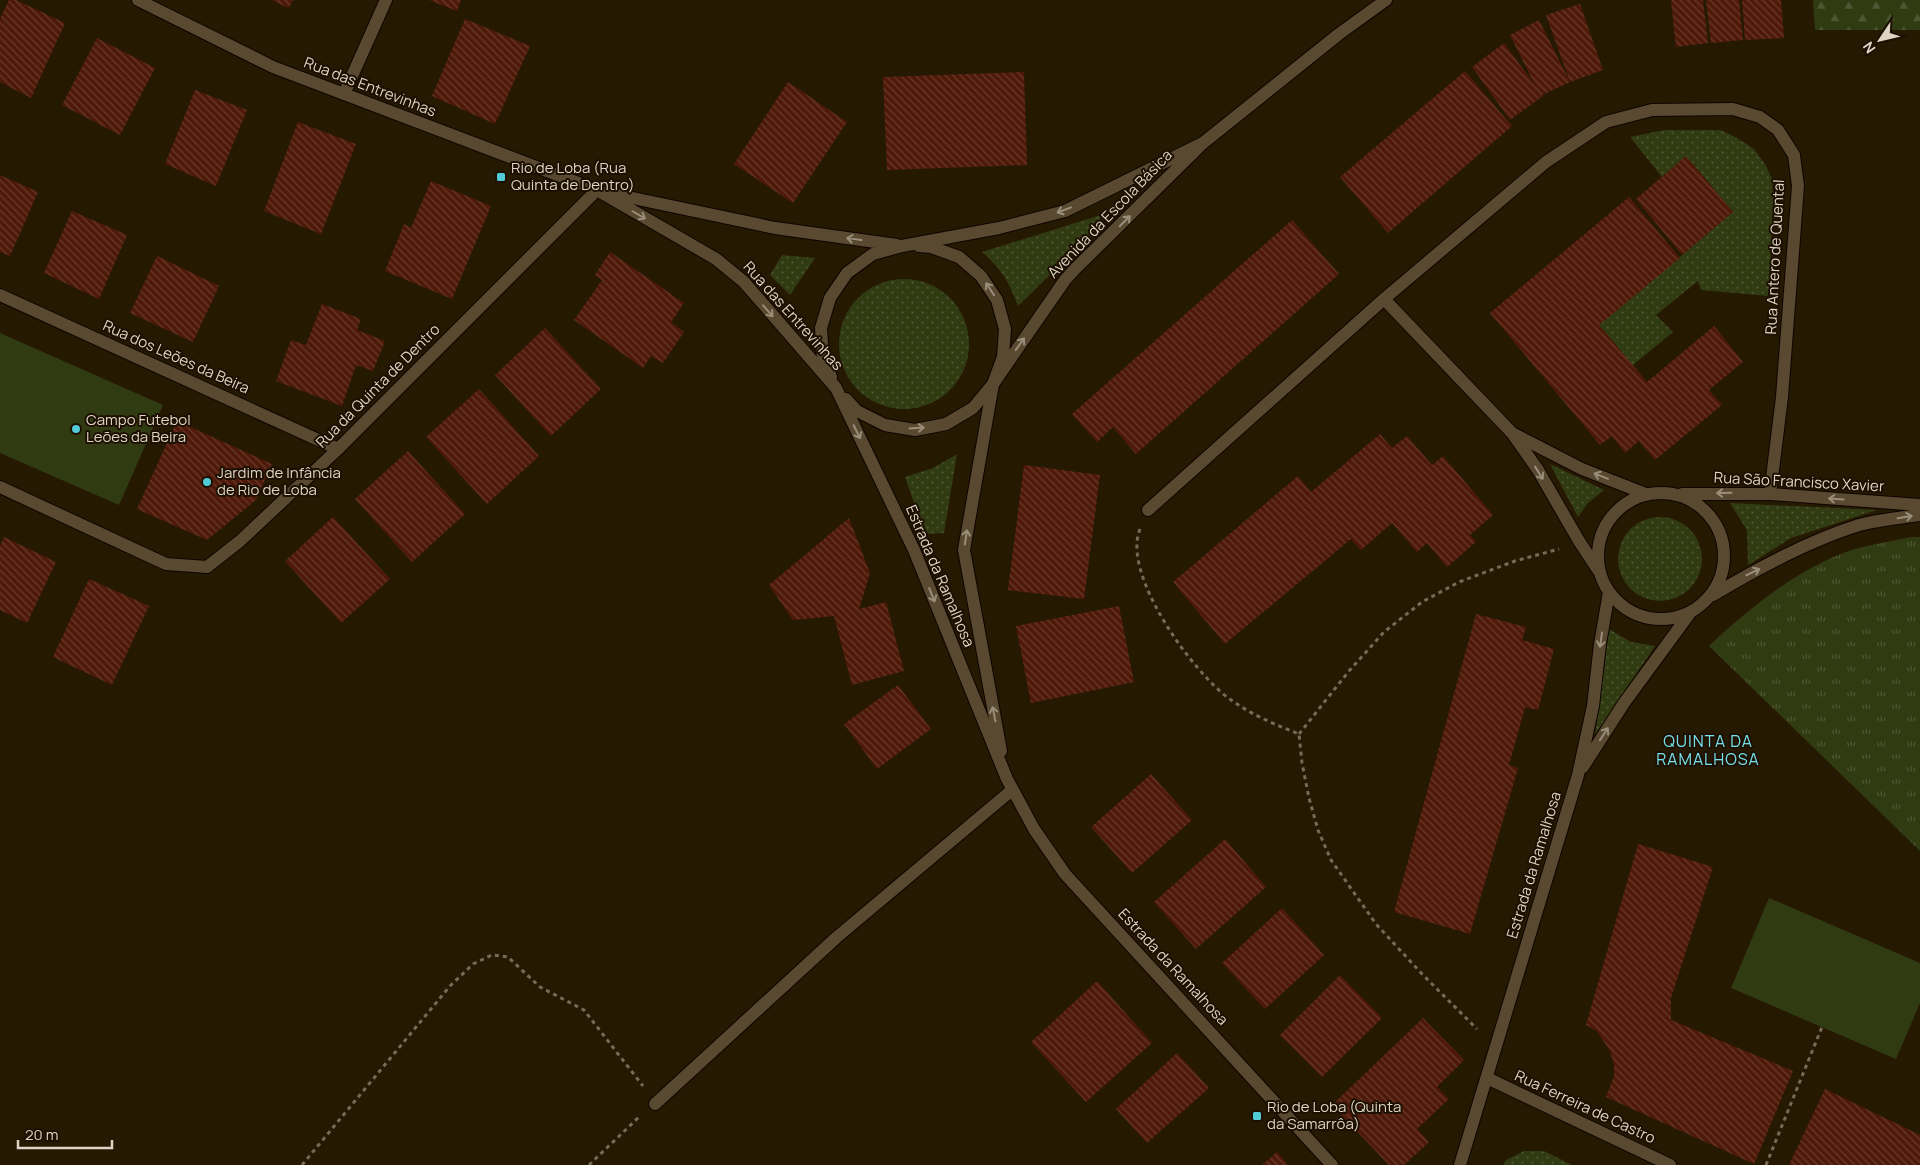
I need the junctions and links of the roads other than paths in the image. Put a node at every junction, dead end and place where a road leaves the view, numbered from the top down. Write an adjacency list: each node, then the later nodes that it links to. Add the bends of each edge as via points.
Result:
1 (138, 0): 4 (street, Rua das Entrevinhas, via 273,67)
2 (386, 0): 4 (street)
3 (1386, 0): 5 (street, Avenida da Escola Básica)
4 (344, 94): 6 (street, Rua das Entrevinhas)
5 (1203, 144): 7 (street, Avenida da Escola Básica, one-way to 7, via 1065,211 999,228); 10 (street, Avenida da Escola Básica, one-way to 5, via 1065,280)
6 (597, 190): 7 (street, Rua das Entrevinhas, one-way to 6, via 775,228); 11 (street, Rua das Entrevinhas, one-way to 11, via 716,259 744,282); 13 (street, Rua da Quinta de Dentro)
7 (902, 246): 10 (street, Avenida da Escola Básica, one-way to 7, via 1004,357 1005,328 997,300 982,276 959,257 932,247); 11 (street, Avenida da Escola Básica, via 872,254 847,273 830,298 822,328 824,359)
8 (0, 295): 13 (street, Rua dos Leões da Beira)
9 (1384, 299): 12 (street); 17 (street, Rua Antero de Quental, via 1546,162 1606,122 1652,110 1733,109 1760,117 1778,130 1794,156 1798,186 1782,397); 19 (street, Rua Antero de Quental)
10 (993, 384): 11 (street, Avenida da Escola Básica, one-way to 10, via 857,411 885,425 915,430 946,424 973,408); 26 (street, Estrada da Ramalhosa, one-way to 10, via 964,550)
11 (836, 388): 26 (street, Estrada da Ramalhosa, one-way to 26, via 914,550)
12 (1512, 433): 15 (street, one-way to 12, via 1582,469); 21 (street, one-way to 21)
13 (338, 449): 14 (street, Rua da Quinta de Dentro, via 240,541 207,567 166,564)
14 (0, 487)
15 (1646, 494): 16 (street); 21 (street, via 1628,502 1612,515 1602,532 1598,552)
16 (1677, 494): 17 (street, Rua São Francisco Xavier, one-way to 16); 23 (street, via 1694,501 1708,513 1724,545 1720,580)
17 (1770, 494): 18 (street, Rua São Francisco Xavier, one-way to 17)
18 (1920, 505)
19 (1148, 510)
20 (1920, 515): 23 (street, one-way to 20, via 1816,542 1860,525)
21 (1600, 572): 22 (street)
22 (1609, 592): 24 (street, via 1621,605 1654,619); 25 (street, one-way to 25, via 1593,706)
23 (1710, 596): 24 (street)
24 (1690, 613): 25 (street, one-way to 24, via 1624,703)
25 (1578, 775): 27 (street, Estrada da Ramalhosa)
26 (1010, 785): 28 (street); 29 (street, Estrada da Ramalhosa, via 1034,829 1065,874)
27 (1487, 1078): 30 (street, Estrada da Ramalhosa); 31 (street, Rua Ferreira de Castro)
28 (655, 1104)
29 (1332, 1165)
30 (1460, 1165)
31 (1670, 1165)

